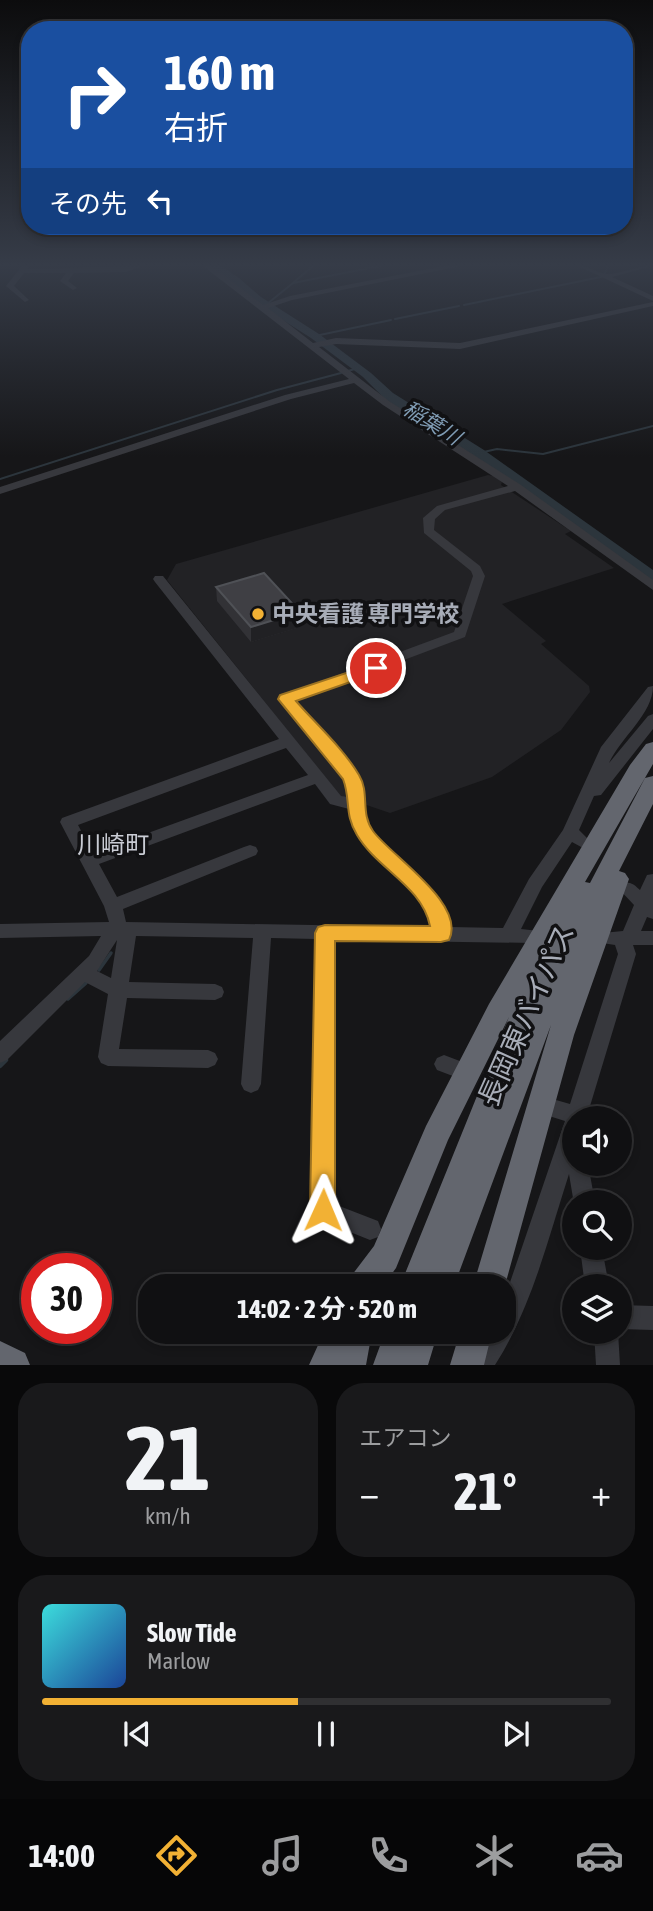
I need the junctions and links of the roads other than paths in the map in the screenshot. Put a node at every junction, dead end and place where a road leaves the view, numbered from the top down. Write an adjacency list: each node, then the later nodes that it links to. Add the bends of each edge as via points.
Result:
1 (291, 330): 3 (street)
2 (530, 330): 3 (street, via 460,346 329,342)
3 (313, 346): 4 (street)
4 (356, 380): 5 (street); 6 (street, via 288,397)
5 (517, 487): 7 (street); 17 (street, via 441,508 429,518 428,531 479,576 460,634 286,699 351,777)
6 (0, 491)
7 (642, 577): 9 (street); 10 (street)
8 (159, 579): 13 (street)
9 (653, 586)
10 (653, 595)
11 (653, 690): 18 (street, via 609,747)
12 (653, 719): 18 (street)
13 (289, 741): 15 (street); 20 (street, via 68,822)
14 (653, 750): 46 (highway, via 637,770 498,1012 431,1146); 49 (highway, 長岡東バイパス, via 514,1034)
15 (318, 777): 17 (street, via 336,800); 20 (street)
16 (652, 785): 50 (highway, 長岡東バイパス, via 535,1033); 51 (highway, via 569,1012)
17 (357, 805): 29 (street, via 356,817 365,833 428,896)
18 (581, 808): 30 (street, via 576,837 535,884)
19 (250, 852): 23 (street)
20 (88, 862): 23 (street)
21 (653, 880): 24 (street)
22 (627, 888): 24 (street)
23 (113, 906): 25 (street)
24 (648, 906): 33 (street)
25 (120, 930): 26 (street); 27 (street); 35 (street); 36 (street)
26 (0, 931)
27 (262, 932): 28 (street); 40 (street)
28 (325, 933): 29 (street); 45 (street, via 323,1210)
29 (441, 934): 30 (street)
30 (509, 935): 31 (street)
31 (533, 936)
32 (608, 938): 33 (street)
33 (629, 938): 34 (street); 41 (street, via 623,943 627,954)
34 (653, 938)
35 (84, 973): 36 (street); 38 (street)
36 (119, 990): 37 (street); 39 (street, via 108,1057)
37 (215, 992)
38 (0, 1054)
39 (208, 1059)
40 (251, 1084)
41 (580, 1106)
42 (556, 1109): 43 (street)
43 (562, 1112)
44 (562, 1156): 52 (street)
45 (370, 1229)
46 (385, 1257): 47 (highway); 48 (highway)
47 (372, 1274)
48 (378, 1274)
49 (421, 1274)
50 (443, 1274)
51 (493, 1274)
52 (516, 1300)
53 (632, 1317): 54 (street)
54 (653, 1318)
55 (336, 1344): 64 (highway)
56 (353, 1344): 65 (highway)
57 (397, 1344): 66 (highway)
58 (418, 1344): 67 (highway)
59 (473, 1344): 68 (highway)
60 (494, 1344): 69 (street)
61 (607, 1344): 70 (street)
62 (0, 1358): 63 (highway)
63 (13, 1365)
64 (327, 1365)
65 (349, 1365)
66 (390, 1365)
67 (411, 1365)
68 (467, 1365)
69 (481, 1365)
70 (608, 1365)

